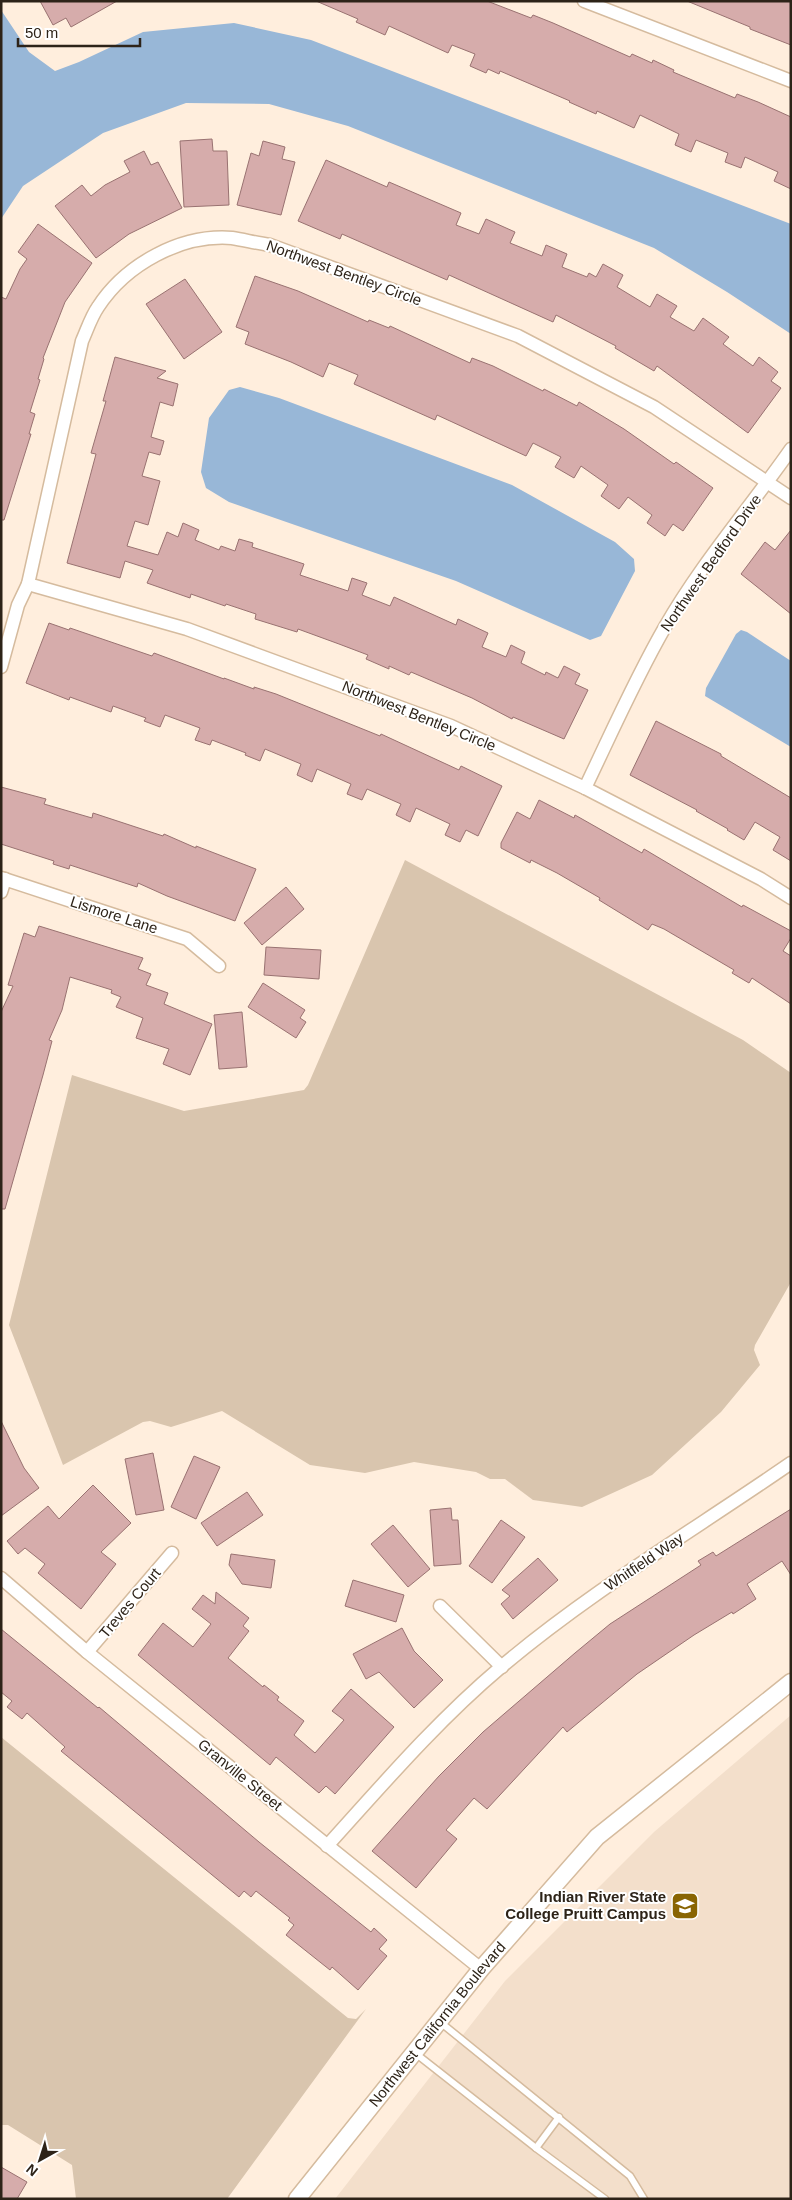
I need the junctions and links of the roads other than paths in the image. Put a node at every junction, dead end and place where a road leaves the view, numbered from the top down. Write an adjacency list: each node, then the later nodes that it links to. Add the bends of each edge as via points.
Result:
1 (584, 1): 2 (street)
2 (791, 81)
3 (791, 449): 4 (street, Northwest Bedford Drive)
4 (768, 482): 5 (street, Northwest Bentley Circle); 6 (street, Northwest Bentley Circle, via 654,407 518,336 270,245 230,238 200,240 165,249 125,276 98,307 82,341); 8 (street, Northwest Bedford Drive, via 708,562 666,626)
5 (791, 498)
6 (28, 584): 7 (street, Northwest Bentley Circle, via 18,604); 8 (street, Northwest Bentley Circle, via 187,629 451,726)
7 (1, 667)
8 (585, 788): 11 (street, Northwest Bentley Circle, via 761,879)
9 (3, 878): 10 (street); 12 (street, Lismore Lane, via 187,938)
10 (1, 892)
11 (791, 898)
12 (219, 966)
13 (791, 1463): 18 (street, Whitfield Way, via 589,1598)
14 (172, 1553): 17 (street, Treves Court)
15 (1, 1578): 17 (street, Granville Street)
16 (440, 1606): 18 (street)
17 (87, 1652): 20 (street, Granville Street)
18 (502, 1667): 20 (street, Whitfield Way, via 420,1743)
19 (791, 1682): 21 (street, Northwest California Boulevard, via 597,1837)
20 (327, 1846): 21 (street, Granville Street)
21 (481, 1969): 22 (street, Northwest California Boulevard)
22 (438, 2021): 23 (street, Northwest California Boulevard); 24 (lane)
23 (414, 2052): 25 (lane); 26 (street, Northwest California Boulevard)
24 (559, 2117): 25 (lane); 28 (lane, via 630,2176)
25 (536, 2148): 27 (lane)
26 (297, 2199)
27 (605, 2199)
28 (644, 2199)

